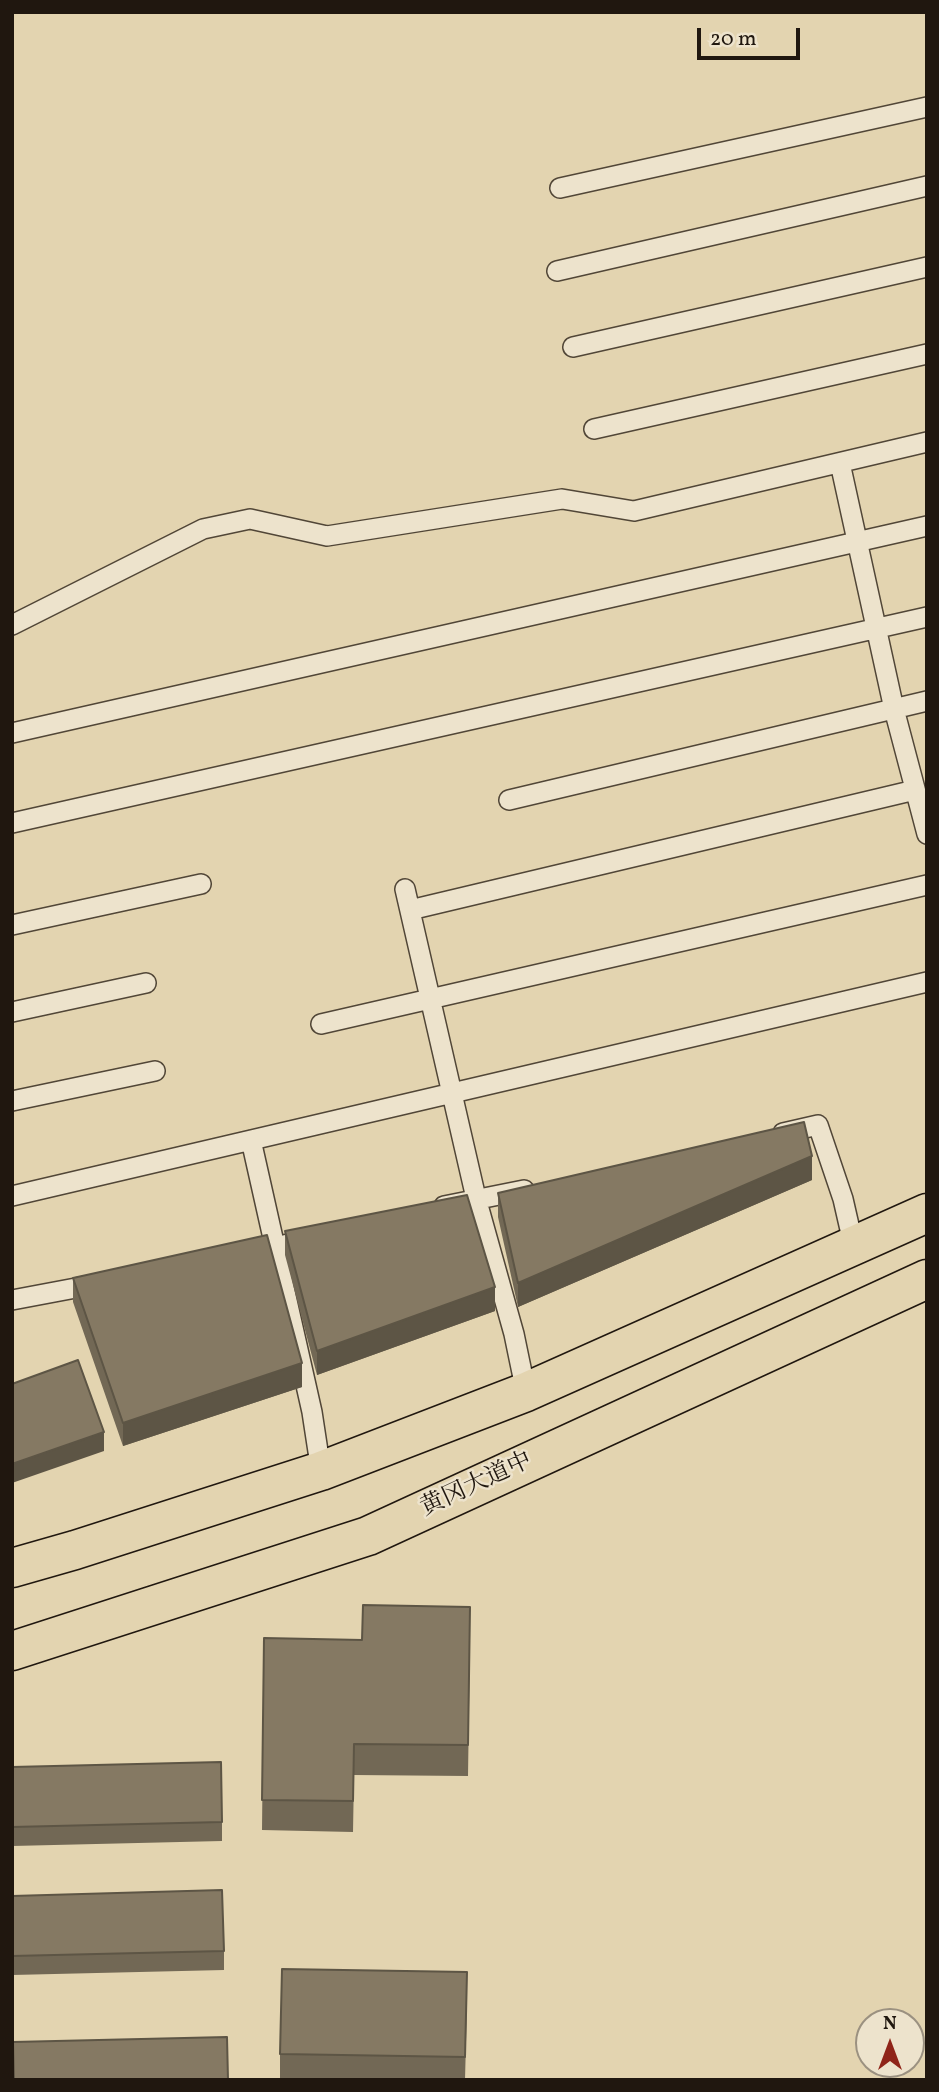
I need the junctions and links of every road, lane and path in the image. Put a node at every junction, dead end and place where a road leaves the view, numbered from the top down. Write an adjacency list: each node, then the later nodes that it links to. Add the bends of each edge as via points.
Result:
1 (927, 107): 3 (lane)
2 (927, 186): 5 (lane)
3 (560, 188)
4 (927, 267): 6 (lane)
5 (557, 271)
6 (573, 347)
7 (927, 354): 8 (lane)
8 (594, 429)
9 (927, 442): 10 (lane)
10 (839, 463): 12 (lane); 14 (lane, via 634,511 562,499 327,536 250,519 203,529)
11 (927, 526): 12 (lane)
12 (857, 542): 15 (lane); 18 (lane)
13 (927, 617): 15 (lane)
14 (12, 625)
15 (876, 629): 17 (lane); 21 (lane)
16 (927, 701): 17 (lane)
17 (894, 709): 19 (lane); 20 (lane)
18 (12, 733)
19 (915, 790): 22 (lane); 26 (lane)
20 (509, 800)
21 (12, 823)
22 (927, 834)
23 (201, 884): 27 (lane)
24 (927, 885): 30 (lane)
25 (405, 889): 26 (lane)
26 (410, 910): 30 (lane)
27 (12, 925)
28 (927, 982): 34 (lane)
29 (146, 983): 31 (lane)
30 (431, 1000): 32 (lane); 34 (lane)
31 (12, 1012)
32 (321, 1024)
33 (155, 1071): 35 (lane)
34 (451, 1092): 37 (lane); 40 (lane)
35 (12, 1101)
36 (763, 1137): 44 (lane, via 818,1125)
37 (251, 1140): 39 (lane); 45 (lane)
38 (545, 1186): 40 (lane)
39 (12, 1196)
40 (476, 1198): 41 (lane); 50 (lane)
41 (422, 1212)
42 (927, 1213): 44 (main road)
43 (329, 1235): 45 (lane)
44 (854, 1247): 50 (main road)
45 (275, 1248): 46 (lane); 51 (lane)
46 (226, 1258)
47 (119, 1279): 49 (lane)
48 (927, 1279): 53 (main road, 黄冈大道中, via 368,1536)
49 (12, 1300)
50 (527, 1392): 51 (main road)
51 (321, 1471): 52 (main road)
52 (12, 1568)
53 (12, 1651)

